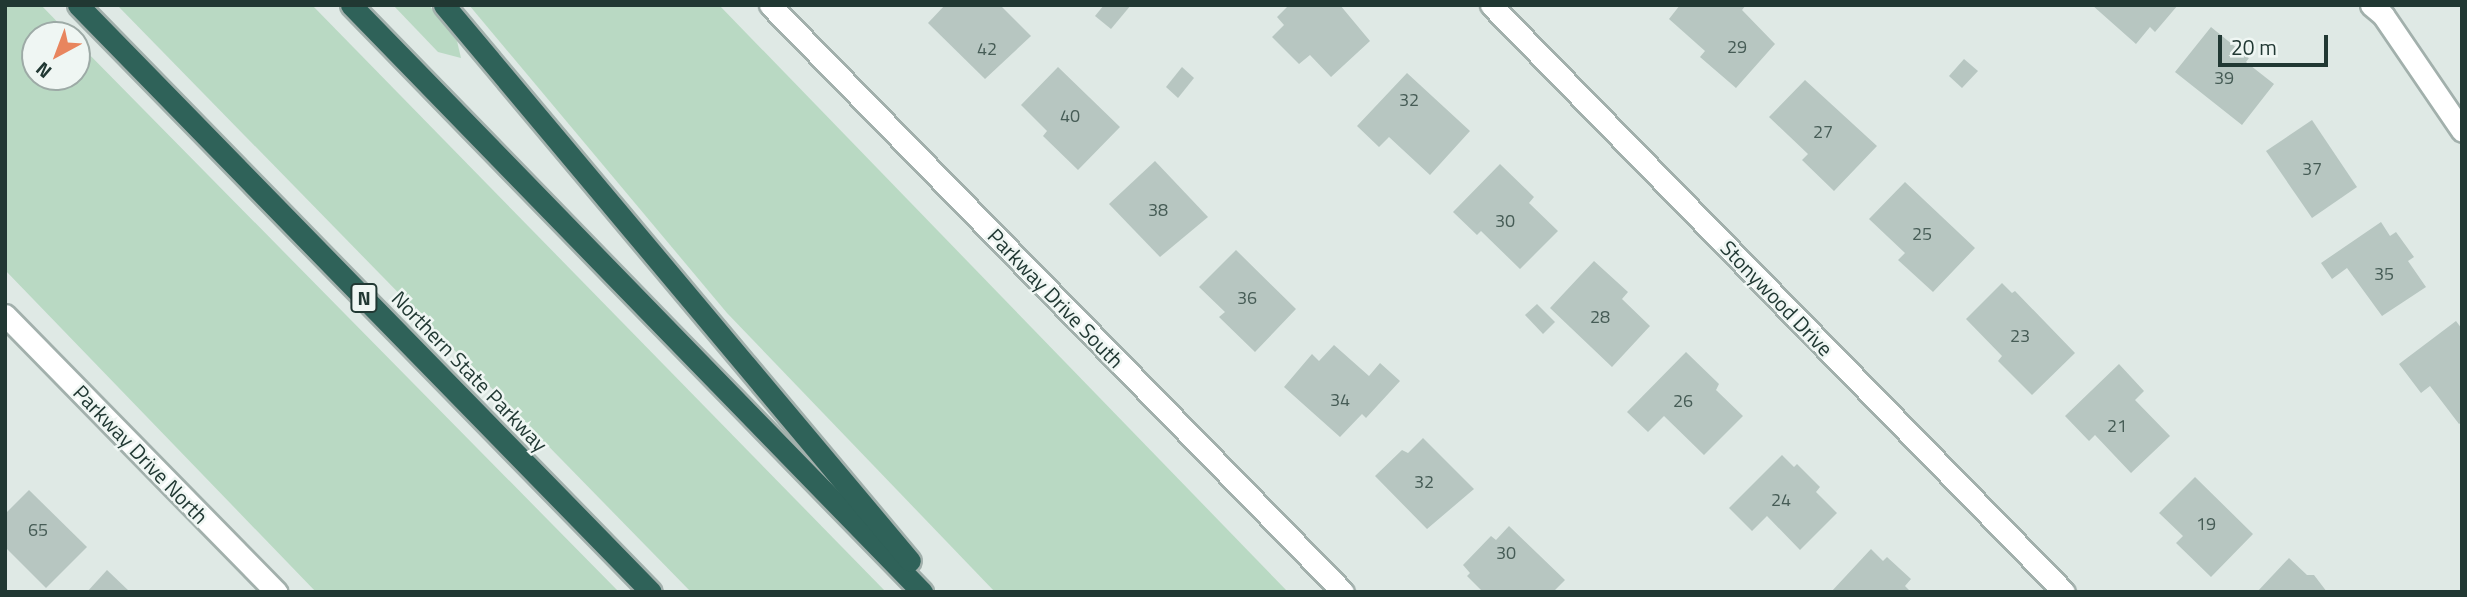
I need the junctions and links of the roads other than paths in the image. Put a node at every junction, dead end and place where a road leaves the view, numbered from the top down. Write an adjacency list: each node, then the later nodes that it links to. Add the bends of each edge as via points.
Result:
1 (78, 5): 10 (highway, Northern State Parkway / N)
2 (351, 5): 11 (highway)
3 (444, 5): 12 (highway)
4 (770, 5): 13 (street, Parkway Drive South)
5 (1491, 5): 14 (street, Stonywood Drive)
6 (2381, 9): 7 (street)
7 (2462, 131)
8 (5, 315): 9 (street, Parkway Drive North)
9 (276, 592)
10 (651, 592)
11 (922, 592)
12 (936, 592)
13 (1343, 592)
14 (2064, 592)

